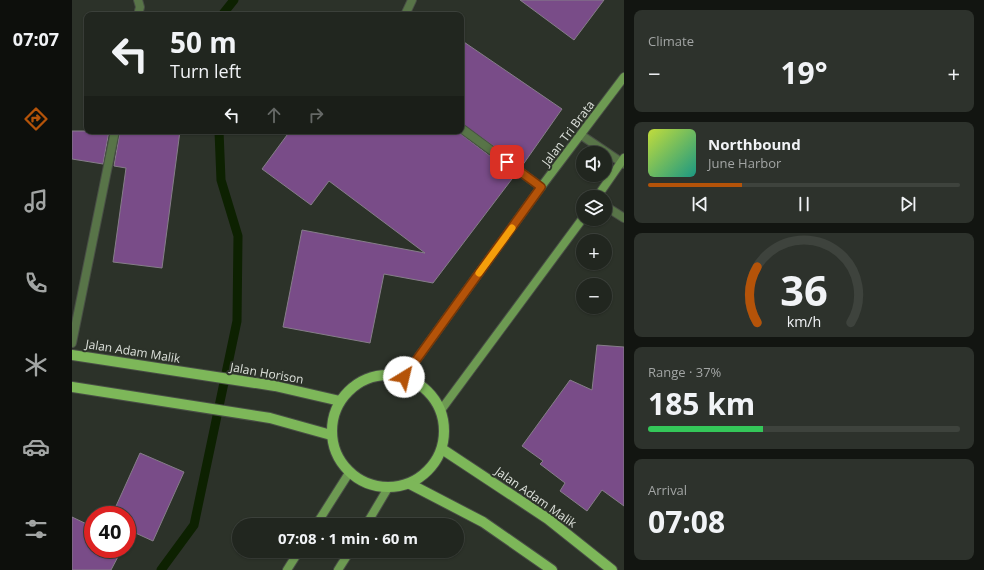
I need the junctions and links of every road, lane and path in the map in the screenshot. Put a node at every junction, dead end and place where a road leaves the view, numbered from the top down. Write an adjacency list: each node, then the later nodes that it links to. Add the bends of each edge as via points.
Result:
1 (138, 0): 3 (street)
2 (412, 0): 4 (street)
3 (139, 12)
4 (406, 12)
5 (624, 77): 8 (street, Jalan Tri Brata)
6 (464, 130): 10 (street)
7 (114, 134): 15 (street)
8 (581, 136): 9 (street); 10 (street, Jalan Tri Brata)
9 (623, 162): 11 (street)
10 (541, 187): 18 (street, Jalan Tri Brata)
11 (602, 190)
12 (612, 210): 13 (street)
13 (624, 218)
14 (577, 226): 21 (street)
15 (72, 343)
16 (72, 355): 17 (main road, Jalan Adam Malik)
17 (189, 374): 20 (main road, Jalan Horison, via 275,386)
18 (404, 377): 20 (main road, via 385,375 368,378 352,388); 21 (main road, via 419,384 432,396)
19 (72, 387): 22 (main road, via 270,418)
20 (340, 401): 22 (main road, via 332,417)
21 (441, 410): 23 (main road, via 444,430)
22 (331, 435): 24 (main road, via 336,456)
23 (442, 449): 25 (main road, via 437,461 429,470); 34 (main road, Jalan Adam Malik, via 548,519)
24 (349, 473): 26 (main road, via 367,484); 27 (street)
25 (410, 484): 26 (main road); 33 (main road, via 483,522)
26 (388, 488): 28 (street)
27 (320, 518)
28 (370, 518)
29 (295, 558): 31 (street)
30 (346, 558): 32 (street)
31 (287, 570)
32 (338, 570)
33 (552, 570)
34 (612, 570)

